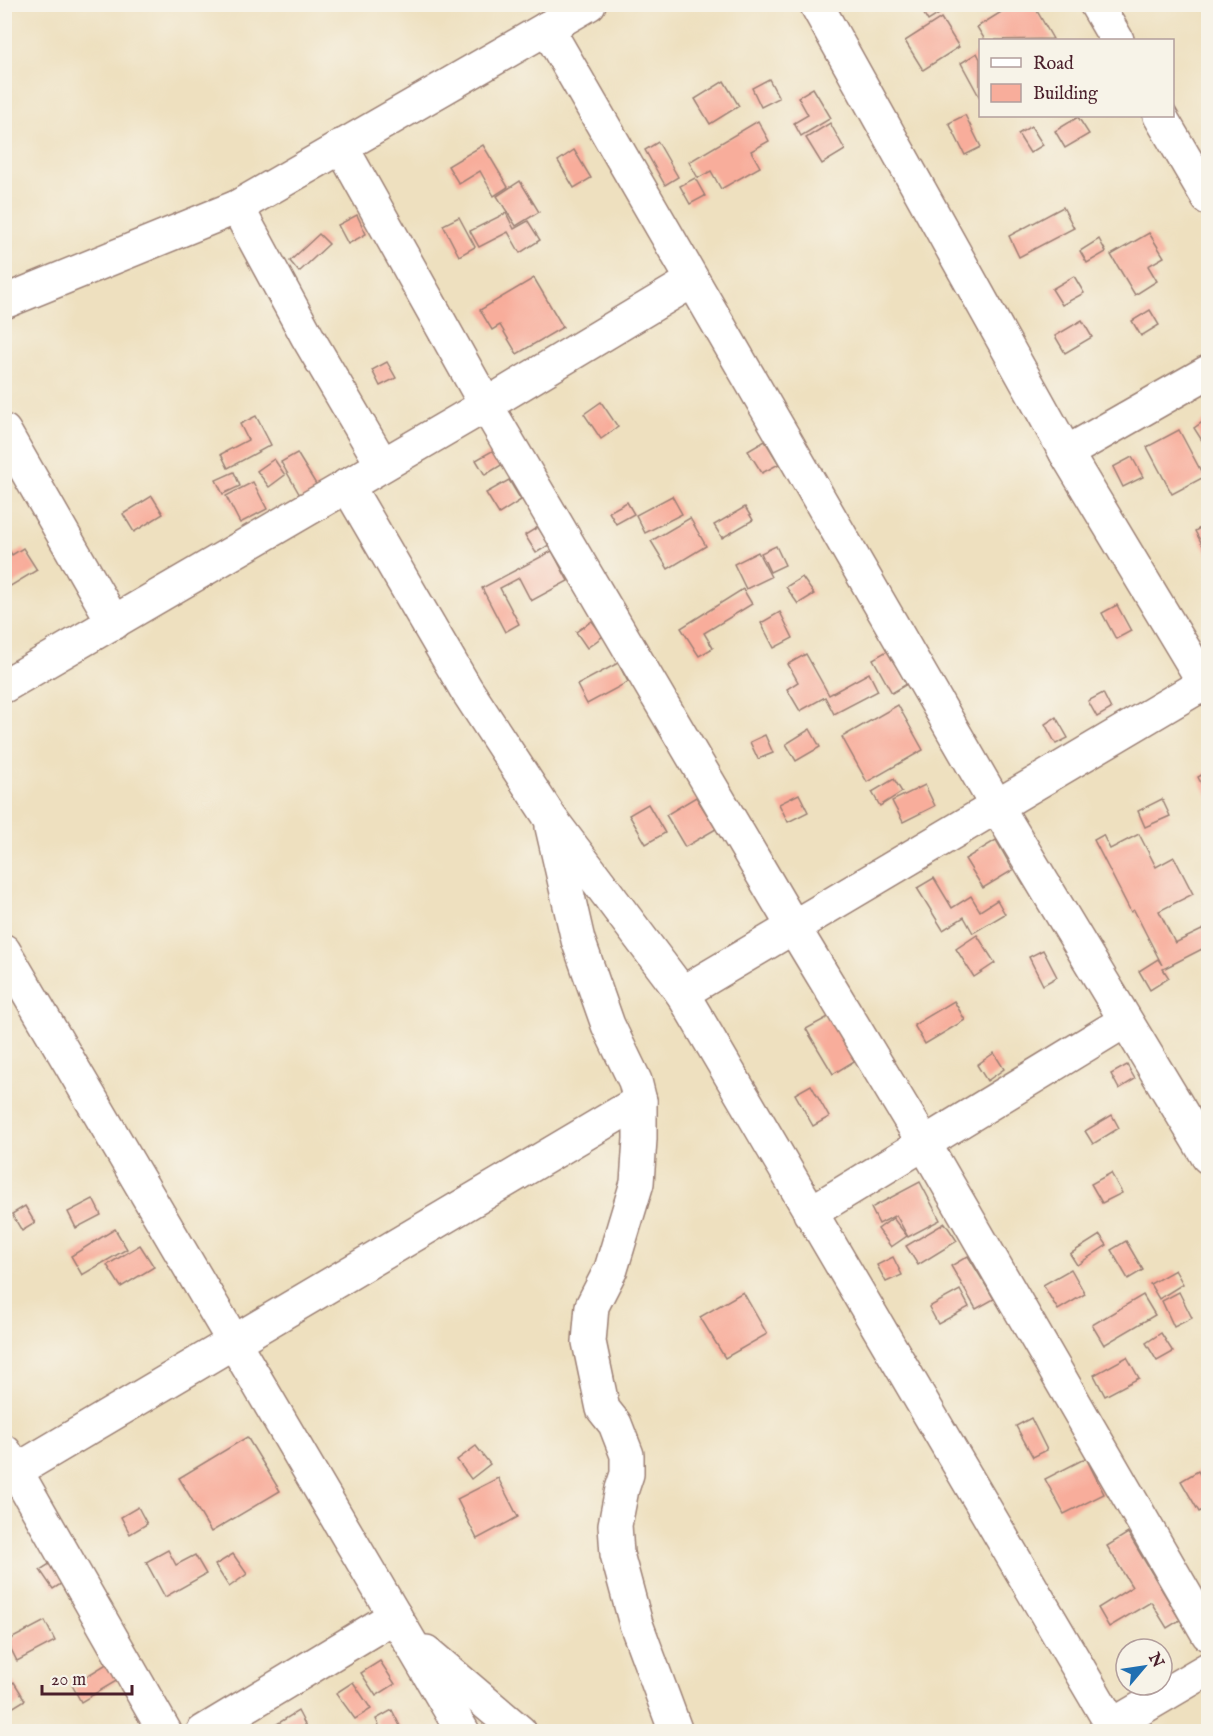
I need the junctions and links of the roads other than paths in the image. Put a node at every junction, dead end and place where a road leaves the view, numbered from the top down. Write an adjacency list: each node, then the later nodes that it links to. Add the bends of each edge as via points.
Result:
1 (589, 4): 4 (street)
2 (816, 4): 15 (street)
3 (1096, 4): 5 (street)
4 (547, 28): 7 (street); 10 (street)
5 (1116, 39)
6 (1161, 117): 8 (street)
7 (342, 146): 9 (street); 13 (street)
8 (1209, 198)
9 (237, 207): 11 (street); 16 (street)
10 (692, 281): 13 (street); 21 (street)
11 (4, 302)
12 (1209, 372): 15 (street)
13 (486, 405): 16 (street); 23 (street)
14 (4, 431): 18 (street)
15 (1066, 453): 19 (street)
16 (382, 464): 17 (street)
17 (348, 484): 18 (street); 22 (street, via 465,689)
18 (114, 623): 20 (street)
19 (1207, 684): 21 (street)
20 (4, 687)
21 (996, 806): 23 (street); 26 (street)
22 (551, 819): 25 (street); 27 (street, via 578,940)
23 (794, 928): 25 (street); 28 (street)
24 (4, 951): 31 (street)
25 (682, 993): 30 (street)
26 (1125, 1021): 28 (street); 29 (street)
27 (640, 1101): 31 (street); 41 (street, via 637,1183 611,1269 592,1306 589,1342 603,1409 615,1424 627,1455 627,1474 615,1525 617,1554 636,1624)
28 (924, 1143): 30 (street); 34 (street)
29 (1209, 1157)
30 (810, 1213): 36 (street)
31 (234, 1342): 32 (street); 33 (street)
32 (8, 1467): 37 (street)
33 (401, 1625): 38 (street); 39 (street); 40 (street)
34 (1209, 1634)
35 (1209, 1669): 36 (street)
36 (1114, 1728)
37 (165, 1731)
38 (203, 1731)
39 (463, 1731)
40 (520, 1731)
41 (676, 1731)

